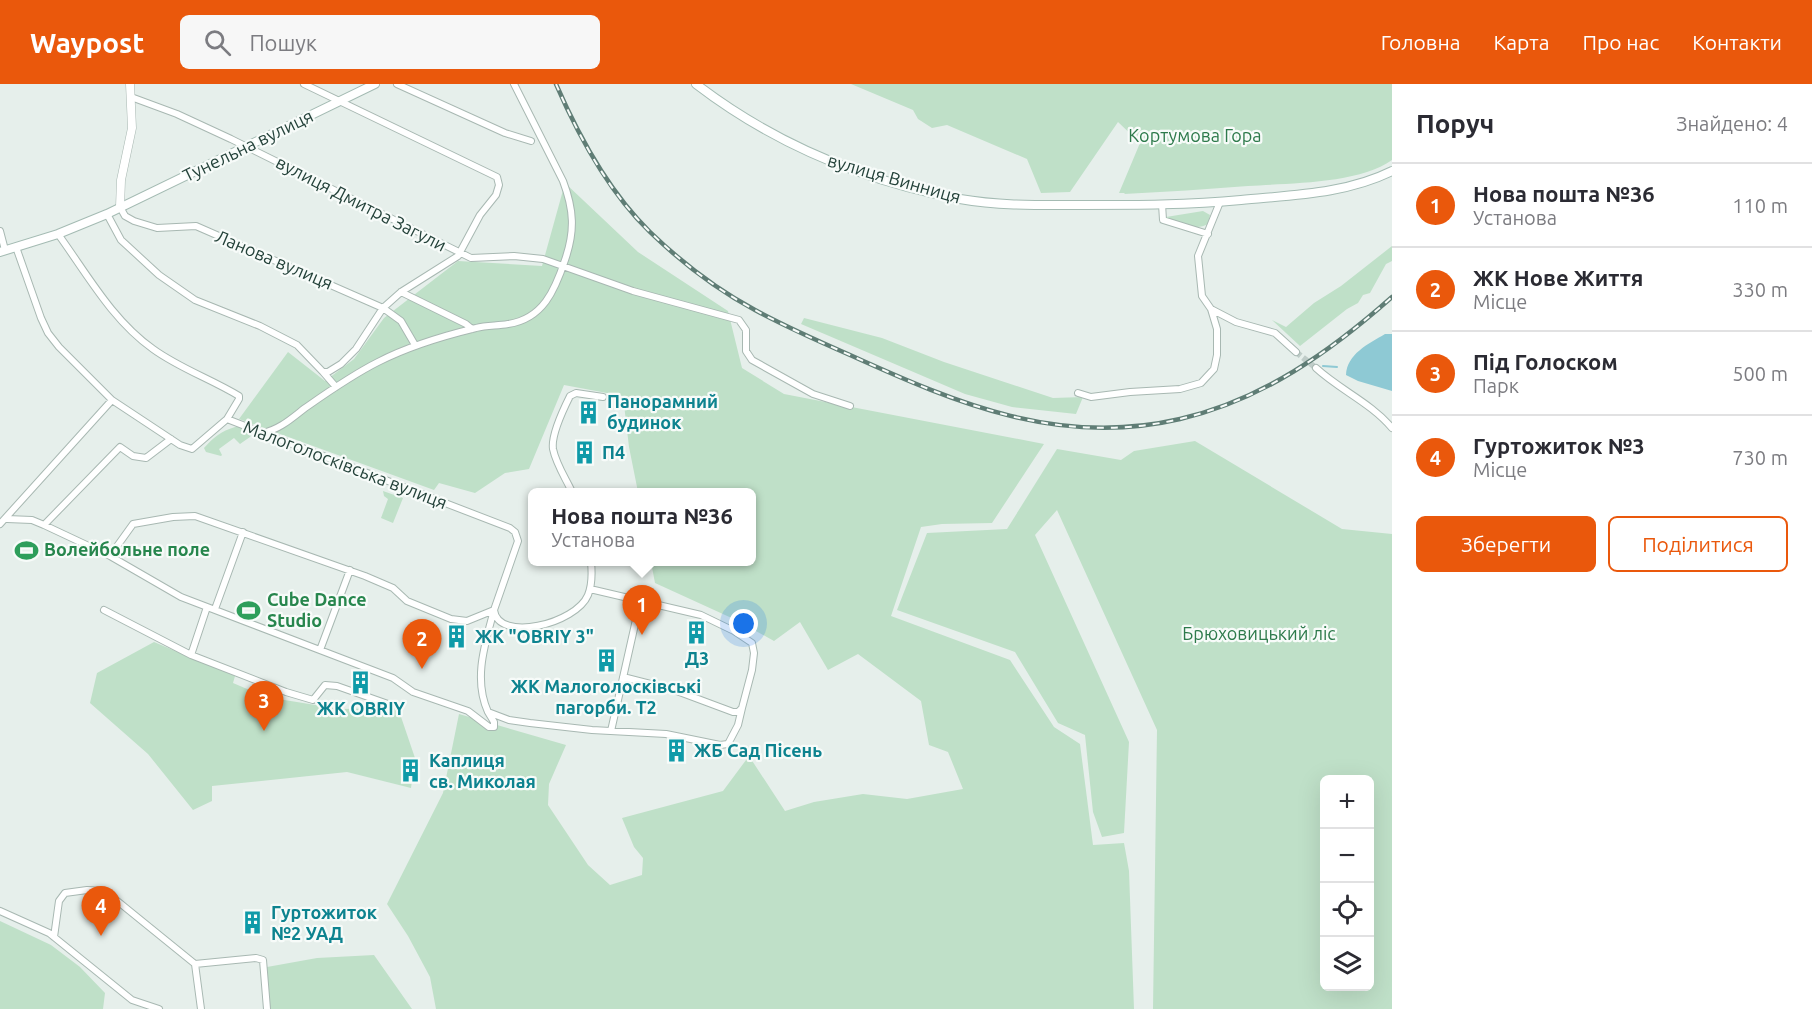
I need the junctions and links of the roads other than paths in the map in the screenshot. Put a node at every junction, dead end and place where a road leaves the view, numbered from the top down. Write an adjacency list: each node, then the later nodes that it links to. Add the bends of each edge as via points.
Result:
1 (130, 84): 7 (street)
2 (304, 84): 8 (street)
3 (375, 84): 8 (main road, Тунельна вулиця)
4 (397, 84): 9 (street)
5 (514, 84): 22 (street, via 569,198 572,241)
6 (696, 84): 13 (main road, вулиця Винниця, via 748,121 804,151 922,190 1007,205)
7 (131, 97): 10 (street, вулиця Дмитра Загули); 14 (street, via 132,128)
8 (339, 101): 10 (main road, Тунельна вулиця); 21 (street, via 497,177 496,195 480,215)
9 (531, 141)
10 (245, 146): 14 (main road, Тунельна вулиця); 21 (street, вулиця Дмитра Загули)
11 (1392, 171): 12 (main road, вулиця Винниця, via 1354,186)
12 (1220, 202): 13 (main road, вулиця Винниця); 18 (street)
13 (1162, 204): 18 (street, via 1163,220)
14 (120, 207): 15 (main road, Тунельна вулиця); 24 (street, Ланова вулиця, via 125,216 156,228 196,226)
15 (107, 214): 17 (main road, Тунельна вулиця); 30 (street, via 121,240 159,275 195,300 297,345)
16 (0, 231): 20 (street)
17 (58, 234): 19 (main road, Тунельна вулиця); 37 (street, via 97,290 139,339 238,395)
18 (1208, 234): 25 (street, via 1198,256 1202,296)
19 (16, 247): 20 (main road, Тунельна вулиця); 34 (street, Малоголосківська вулиця, via 48,333)
20 (3, 251)
21 (460, 254): 22 (street, via 476,259 536,258); 23 (street)
22 (563, 267): 26 (street, via 551,295 529,316 508,324); 35 (street, via 739,320 746,330 746,351 752,360 813,394)
23 (402, 292): 24 (street); 26 (street)
24 (383, 308): 27 (street, Ланова вулиця, via 401,321); 30 (street, via 356,349 341,364)
25 (1211, 309): 28 (street, via 1236,322 1275,333); 32 (street, via 1217,329 1217,355 1214,369 1201,383 1180,389 1092,397)
26 (472, 329): 27 (street)
27 (415, 345): 31 (street)
28 (1296, 352)
29 (1316, 368): 36 (street)
30 (323, 372): 31 (street)
31 (336, 387): 40 (street, via 292,419)
32 (1078, 393)
33 (603, 397): 42 (street, via 576,393 570,396 554,437 554,453)
34 (112, 400): 41 (street, Малоголосківська вулиця); 43 (street)
35 (850, 406)
36 (1376, 412): 38 (street); 39 (street)
37 (228, 420): 40 (street, Малоголосківська вулиця); 41 (street, Малоголосківська вулиця, via 192,449)
38 (1392, 420)
39 (1392, 428)
40 (262, 433): 55 (street, Малоголосківська вулиця, via 510,528 518,544)
41 (171, 439): 45 (street, via 146,458 133,456 120,447)
42 (570, 488)
43 (7, 519): 44 (street); 45 (street, via 32,520)
44 (0, 524)
45 (44, 525): 47 (street)
46 (243, 532): 47 (street, via 195,516 153,520 133,524); 49 (street); 53 (street)
47 (110, 556): 52 (street, via 181,597)
48 (591, 566): 50 (street)
49 (350, 570): 55 (street, via 393,588 411,603 456,621 467,621); 56 (street)
50 (590, 589): 51 (street); 55 (street, via 588,596 563,619 534,627 504,623)
51 (640, 602): 58 (street); 60 (street, via 701,615 752,643 752,670)
52 (207, 606): 53 (street); 57 (street)
53 (215, 609): 56 (street)
54 (104, 610): 57 (street)
55 (494, 610): 61 (street, Малоголосківська вулиця, via 481,663 482,698)
56 (320, 650): 61 (street, Малоголосківська вулиця, via 393,678 413,692 468,711 494,727)
57 (191, 655): 59 (street, via 313,700 325,686 337,686)
58 (623, 677): 60 (street, via 675,690 732,712); 62 (street)
59 (388, 704)
60 (742, 708): 62 (street, via 728,744 666,734)
61 (488, 712): 62 (street, via 509,720)
62 (611, 731)
63 (0, 911): 64 (street)
64 (54, 937): 65 (street, via 59,901 65,893 105,891); 66 (street, via 132,1000)
65 (195, 964): 67 (street); 68 (street, via 264,960)
66 (159, 1009)
67 (201, 1009)
68 (267, 1009)

